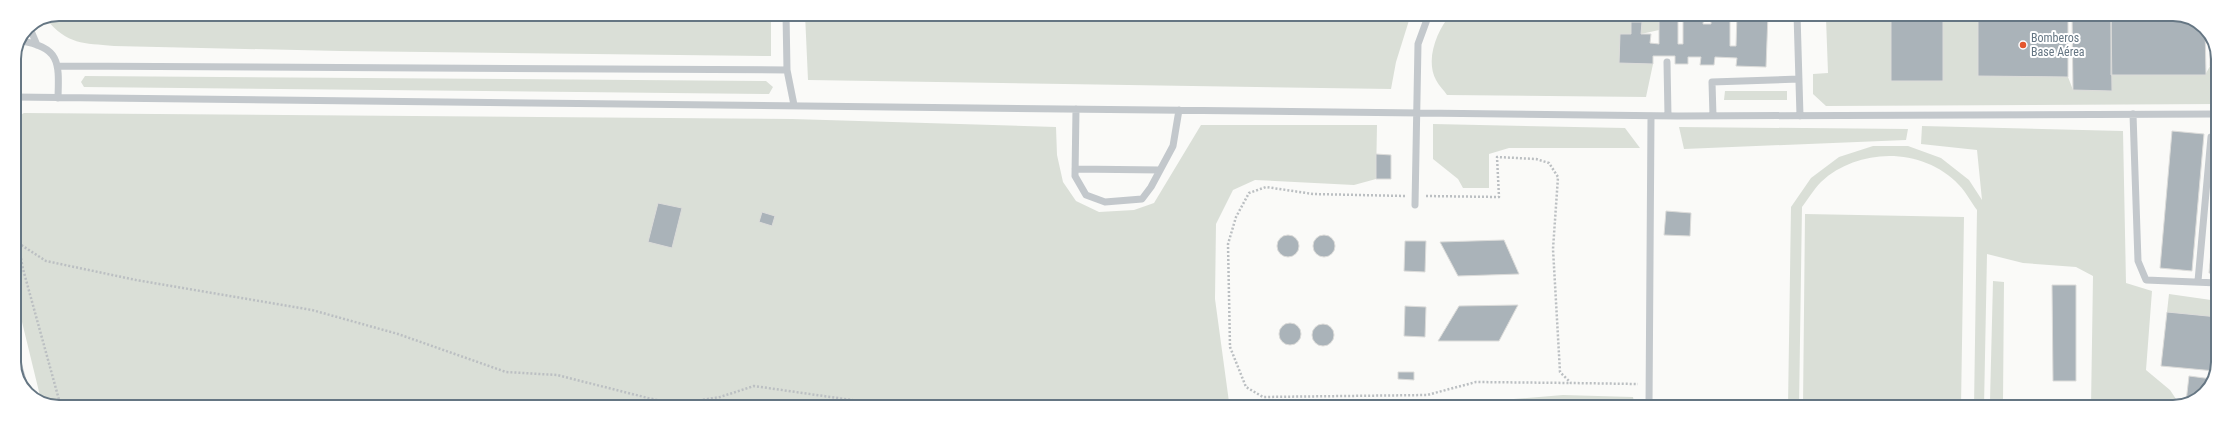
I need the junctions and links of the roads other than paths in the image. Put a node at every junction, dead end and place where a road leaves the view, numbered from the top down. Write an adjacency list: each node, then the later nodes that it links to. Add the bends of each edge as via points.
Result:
1 (786, 21): 9 (lane)
2 (1426, 21): 16 (lane, via 1418,44)
3 (1797, 21): 10 (lane)
4 (32, 32): 6 (lane)
5 (25, 42): 6 (lane)
6 (37, 45): 8 (lane, via 50,52)
7 (1667, 62): 20 (lane)
8 (59, 66): 9 (lane); 12 (lane)
9 (787, 70): 13 (lane)
10 (1799, 79): 21 (lane, via 1712,82); 22 (lane)
11 (21, 97): 12 (lane)
12 (58, 98): 13 (lane)
13 (794, 105): 14 (lane)
14 (1076, 110): 15 (lane); 24 (lane)
15 (1179, 110): 16 (lane); 25 (lane, via 1173,146)
16 (1416, 113): 19 (lane); 26 (lane)
17 (2133, 114): 18 (lane); 22 (lane); 27 (lane, via 2138,260 2146,280)
18 (2211, 114)
19 (1652, 116): 20 (lane); 29 (lane)
20 (1668, 116): 21 (lane)
21 (1713, 116): 22 (lane)
22 (1800, 116)
23 (2211, 137): 27 (lane)
24 (1075, 169): 25 (lane); 25 (lane, via 1075,176 1086,195 1105,202 1142,199)
25 (1160, 170)
26 (1415, 205)
27 (2198, 281): 28 (lane)
28 (2211, 282)
29 (1649, 400)

